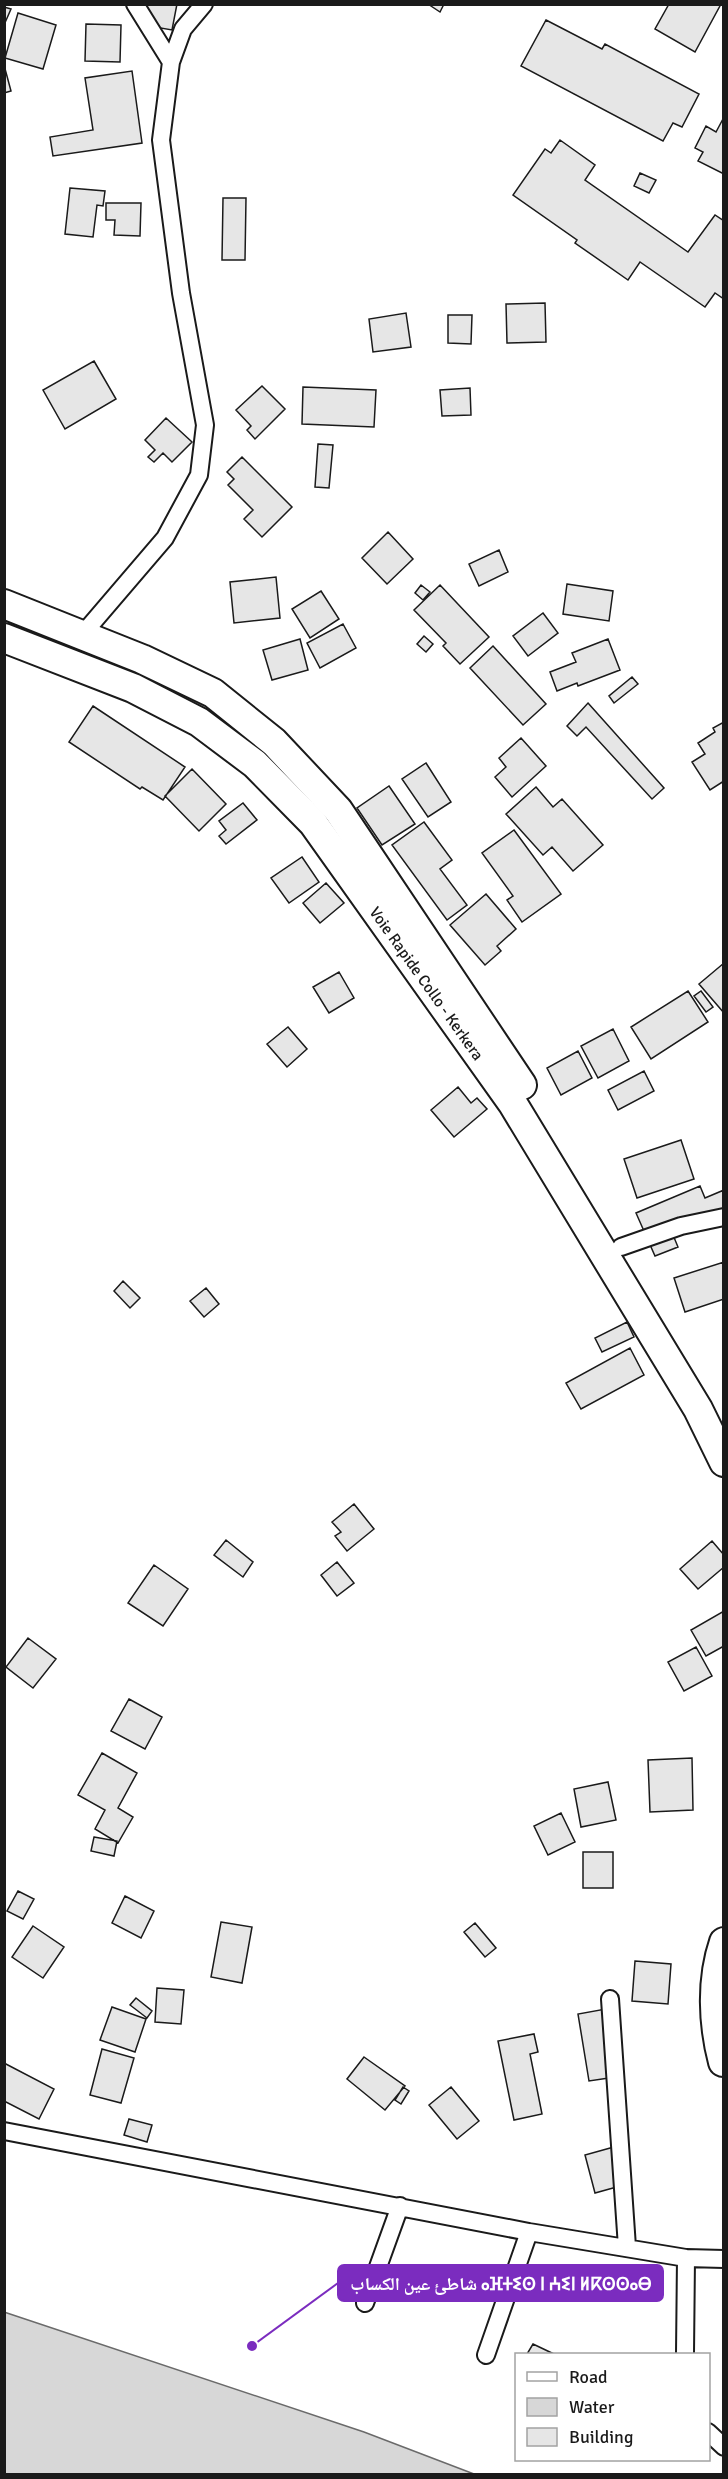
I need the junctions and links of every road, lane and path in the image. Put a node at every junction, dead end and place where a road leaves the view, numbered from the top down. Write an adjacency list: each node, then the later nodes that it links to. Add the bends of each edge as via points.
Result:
1 (135, 4): 3 (street)
2 (204, 4): 3 (street, via 183,29)
3 (171, 62): 5 (street, via 161,140 181,293 205,425 199,475 165,538)
4 (4, 604): 5 (highway, Voie Rapide Collo - Kerkera)
5 (82, 635): 8 (highway, Voie Rapide Collo - Kerkera, via 213,693 274,742 338,810 526,1091)
6 (4, 638): 10 (highway, Voie Rapide Collo - Kerkera, via 133,688 199,722 255,764 313,823 513,1104 698,1409)
7 (723, 1217): 8 (street, via 681,1226)
8 (621, 1247): 9 (highway, Voie Rapide Collo - Kerkera)
9 (723, 1418)
10 (723, 1462)
11 (723, 1942): 13 (highway, via 717,1969 715,2017)
12 (610, 1999): 17 (street)
13 (723, 2061)
14 (4, 2132): 15 (street)
15 (400, 2206): 16 (street); 20 (street)
16 (529, 2232): 17 (street); 22 (street)
17 (627, 2247): 18 (street)
18 (686, 2258): 19 (street); 21 (street)
19 (723, 2259)
20 (365, 2303)
21 (685, 2353)
22 (486, 2355)
23 (710, 2434): 24 (street)
24 (723, 2447)

